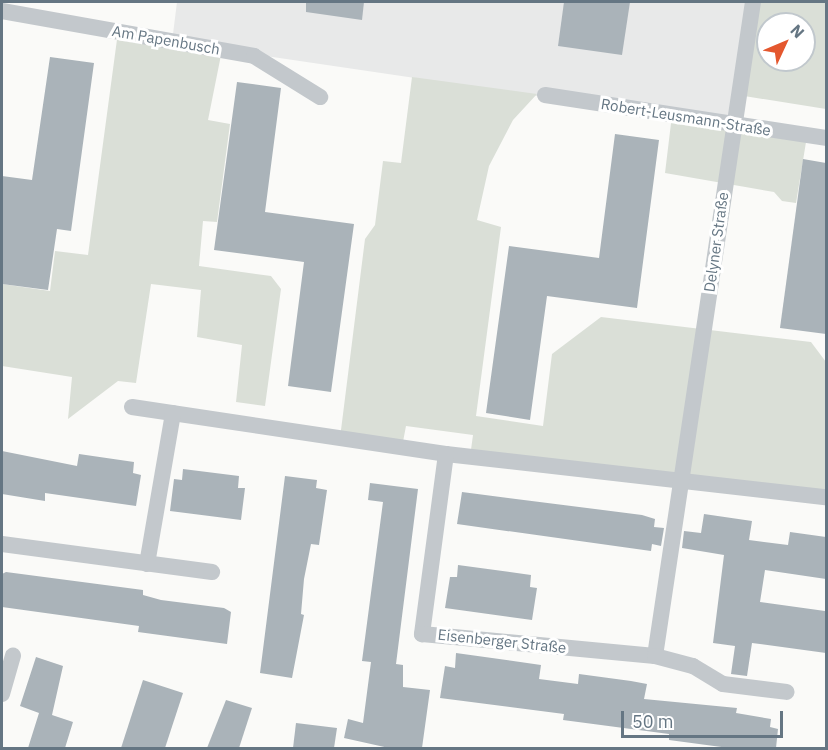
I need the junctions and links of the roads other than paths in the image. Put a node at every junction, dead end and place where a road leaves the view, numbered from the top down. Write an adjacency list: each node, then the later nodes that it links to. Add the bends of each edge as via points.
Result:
1 (753, 2): 5 (street, Delyner Straße)
2 (2, 11): 4 (street, Am Papenbusch, via 254,56)
3 (545, 95): 5 (street, Robert-Leusmann-Straße)
4 (320, 97)
5 (734, 125): 6 (street, Robert-Leusmann-Straße); 10 (street, Delyner Straße)
6 (826, 138)
7 (132, 407): 8 (street)
8 (172, 414): 9 (street); 13 (street)
9 (446, 454): 10 (street); 16 (street, Eisenberger Straße, via 422,634)
10 (681, 483): 11 (street); 16 (street)
11 (826, 497)
12 (2, 544): 13 (street)
13 (147, 564): 14 (street)
14 (212, 572)
15 (13, 656): 18 (street)
16 (655, 656): 17 (street, Eisenberger Straße, via 693,666 723,684)
17 (787, 692)
18 (2, 694)

